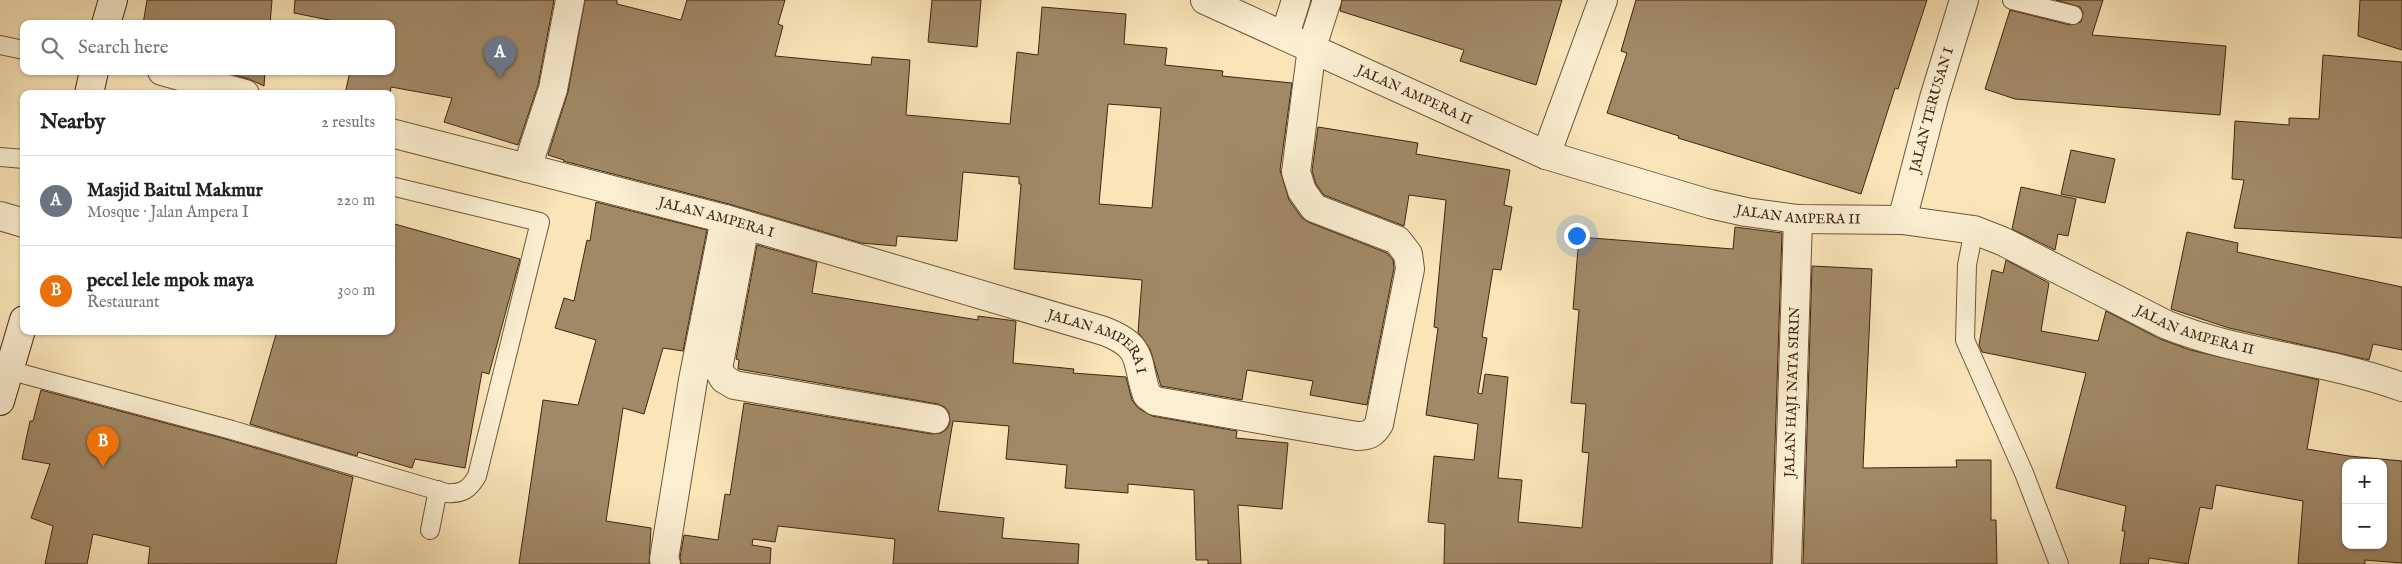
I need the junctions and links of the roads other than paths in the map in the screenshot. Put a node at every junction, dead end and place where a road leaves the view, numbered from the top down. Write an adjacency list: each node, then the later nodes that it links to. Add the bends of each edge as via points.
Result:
1 (113, 0): 10 (street)
2 (570, 0): 23 (street, via 552,90)
3 (1205, 0): 11 (street, JALAN AMPERA II)
4 (1296, 0): 11 (street)
5 (1327, 0): 13 (street)
6 (1603, 0): 20 (street)
7 (1964, 0): 27 (street, JALAN TERUSAN I)
8 (2012, 0): 9 (lane)
9 (2074, 15)
10 (107, 20)
11 (1285, 35): 13 (street, JALAN AMPERA II)
12 (0, 45): 14 (lane)
13 (1312, 47): 20 (street, JALAN AMPERA II); 29 (street, JALAN AMPERA I, via 1296,172 1302,191 1314,208 1397,240 1408,254 1410,269 1379,424 1366,436 1155,401 1147,395 1138,358 1132,348 1116,336)
14 (20, 49)
15 (93, 75): 17 (street)
16 (176, 75): 18 (street)
17 (89, 90)
18 (231, 90)
19 (395, 134): 23 (street, JALAN AMPERA I)
20 (1546, 155): 26 (street, JALAN AMPERA II, via 1710,204)
21 (0, 157): 22 (lane)
22 (20, 159)
23 (527, 168): 29 (street, JALAN AMPERA I)
24 (395, 187): 36 (lane, via 540,222 477,476 472,486 462,493)
25 (0, 216): 28 (street)
26 (1798, 219): 27 (street, JALAN AMPERA II); 39 (street, JALAN HAJI NATA SIRIN)
27 (1902, 220): 30 (street, JALAN AMPERA II)
28 (20, 222)
29 (735, 222): 35 (street, via 718,368 724,379 734,385); 38 (street, via 693,380 664,559)
30 (1974, 230): 33 (street, JALAN AMPERA II, via 2194,336 2332,367); 40 (lane, via 1967,265 1965,340 2024,473)
31 (20, 332): 32 (street)
32 (8, 370): 34 (street); 36 (lane)
33 (2402, 387)
34 (0, 401)
35 (935, 419)
36 (438, 490): 37 (lane)
37 (430, 530)
38 (666, 564)
39 (1787, 564)
40 (2059, 564)

